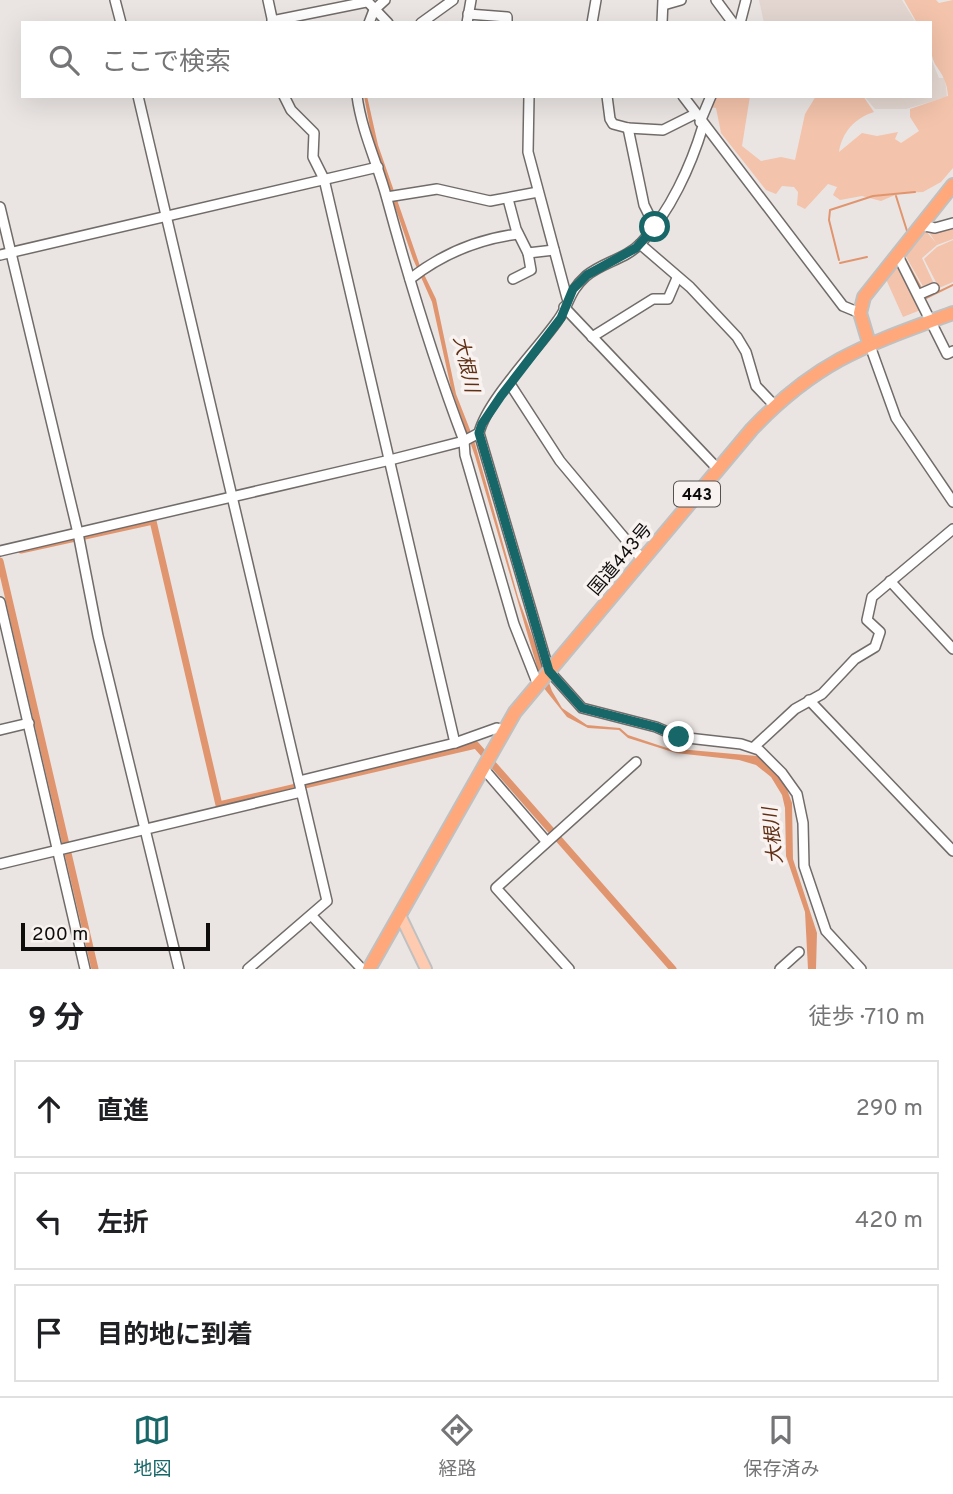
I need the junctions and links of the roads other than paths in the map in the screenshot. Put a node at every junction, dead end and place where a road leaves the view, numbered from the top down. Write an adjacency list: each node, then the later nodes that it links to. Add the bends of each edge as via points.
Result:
1 (115, 0): 16 (street)
2 (268, 0): 17 (street)
3 (385, 0): 13 (street)
4 (453, 0): 21 (street)
5 (471, 0): 15 (street)
6 (596, 0): 23 (street)
7 (681, 0): 12 (street)
8 (716, 0): 14 (street)
9 (727, 0): 14 (street)
10 (746, 0): 26 (street)
11 (366, 1): 13 (street); 18 (street)
12 (665, 2): 24 (street)
13 (374, 10): 19 (street); 20 (street)
14 (726, 12): 25 (street)
15 (468, 18): 22 (street, via 507,17)
16 (120, 21)
17 (273, 21)
18 (277, 21)
19 (370, 21)
20 (386, 21)
21 (424, 21)
22 (507, 21)
23 (592, 21)
24 (662, 21)
25 (732, 21)
26 (741, 21)
27 (138, 98): 43 (street)
28 (285, 98): 37 (street, via 314,133 313,157)
29 (356, 98): 36 (street)
30 (529, 98): 39 (street, via 528,152)
31 (607, 98): 35 (street, via 613,124)
32 (684, 98): 34 (street)
33 (710, 98): 34 (street)
34 (699, 121): 35 (street, via 663,130); 46 (street, via 672,200); 60 (street, via 843,306)
35 (628, 128): 46 (street, via 644,205)
36 (377, 167): 37 (street); 40 (street)
37 (324, 179): 43 (street); 70 (street)
38 (953, 185): 45 (highway)
39 (538, 192): 41 (street); 49 (street)
40 (388, 197): 41 (street, via 437,189 490,201); 55 (street)
41 (508, 199): 47 (street)
42 (0, 207): 50 (street)
43 (166, 215): 50 (street); 72 (street)
44 (953, 223): 45 (street, via 935,228)
45 (920, 225): 52 (highway)
46 (655, 227): 48 (street)
47 (518, 234): 51 (street); 55 (street, via 464,246)
48 (640, 244): 54 (street); 59 (street, via 587,275)
49 (554, 250): 51 (street); 59 (street)
50 (11, 253): 53 (street); 75 (street)
51 (528, 253): 56 (street, via 531,270)
52 (897, 254): 58 (street); 60 (highway, via 869,289)
53 (0, 255)
54 (677, 278): 63 (street, via 668,299 653,299); 67 (street, via 737,337 756,386)
55 (410, 279): 69 (street)
56 (513, 279)
57 (934, 288): 58 (street)
58 (920, 294): 62 (street)
59 (565, 302): 63 (street); 66 (street, via 561,318)
60 (860, 313): 64 (highway)
61 (953, 313): 62 (highway, 443)
62 (932, 321): 64 (highway, 443); 65 (street, via 947,354)
63 (592, 337): 71 (street)
64 (869, 343): 67 (highway, 国道443号 / 443, via 824,367); 73 (street, via 896,418)
65 (953, 351)
66 (509, 384): 68 (street); 77 (street, via 560,461)
67 (774, 405): 77 (highway, 国道443号 / 443)
68 (479, 433): 69 (street); 81 (street)
69 (464, 441): 70 (street); 82 (street, via 514,624)
70 (390, 460): 72 (street); 87 (street)
71 (715, 466)
72 (233, 497): 75 (street); 91 (street)
73 (953, 502)
74 (953, 529): 78 (street)
75 (78, 533): 76 (street); 92 (street)
76 (3, 550)
77 (642, 559): 81 (highway, 国道443号 / 443)
78 (890, 581): 80 (street); 83 (street, via 872,597 869,609 867,620 880,632 875,647)
79 (0, 602): 84 (street)
80 (953, 649)
81 (549, 671): 82 (highway, 国道443号 / 443); 88 (street, via 582,708 679,737)
82 (538, 685): 86 (highway, 国道443号 / 443)
83 (809, 700): 88 (street); 95 (street)
84 (29, 723): 85 (street); 94 (street)
85 (0, 730)
86 (504, 730): 87 (street, via 496,728); 90 (highway, 国道443号 / 443)
87 (455, 743): 91 (street)
88 (754, 747): 108 (street, via 797,794 804,866 826,931)
89 (636, 762): 93 (street)
90 (483, 768): 93 (street); 97 (highway, 国道443号 / 443)
91 (300, 787): 92 (street); 98 (street, via 327,901)
92 (146, 830): 94 (street); 101 (street)
93 (546, 841): 106 (street, via 496,888)
94 (58, 850): 96 (street); 100 (street)
95 (953, 851)
96 (0, 864)
97 (400, 915): 104 (highway, 国道443号 / 443); 105 (main road)
98 (312, 916): 102 (street); 103 (street)
99 (799, 953): 107 (street)
100 (85, 969)
101 (179, 969)
102 (247, 969)
103 (362, 969)
104 (369, 969)
105 (426, 969)
106 (569, 969)
107 (780, 969)
108 (861, 969)

